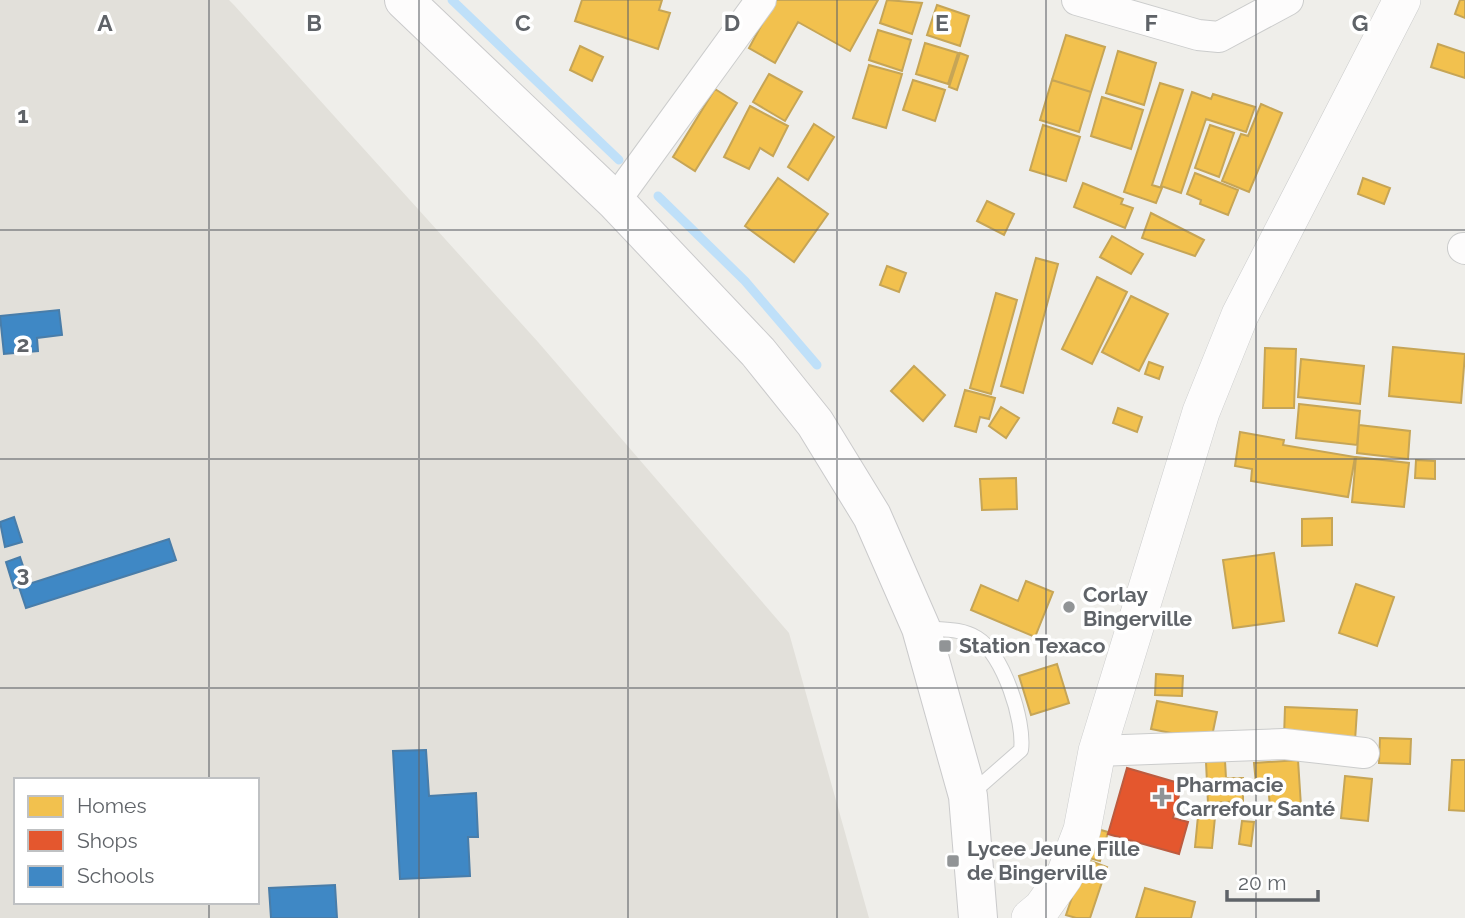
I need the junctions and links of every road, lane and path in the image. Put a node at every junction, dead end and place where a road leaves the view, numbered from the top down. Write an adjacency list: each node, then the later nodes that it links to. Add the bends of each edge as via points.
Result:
1 (404, 0): 6 (main road)
2 (761, 0): 6 (street)
3 (1077, 0): 4 (street, via 1219,37)
4 (1288, 0)
5 (1402, 0): 8 (street, via 1240,315 1202,412)
6 (615, 201): 7 (main road, via 758,352 815,423 872,516)
7 (921, 628): 10 (main road); 10 (lane, via 962,631 991,650 1023,733 1021,750)
8 (1097, 751): 9 (street, via 1284,744); 12 (street, via 1082,830 1064,877)
9 (1364, 752)
10 (968, 796): 11 (main road)
11 (978, 918)
12 (1030, 918)

